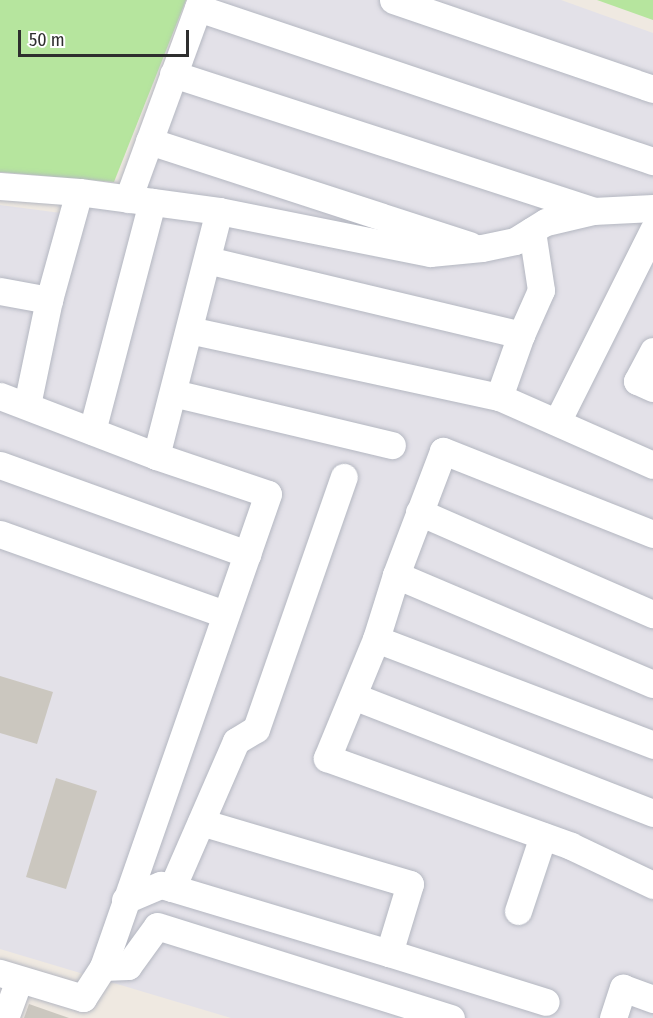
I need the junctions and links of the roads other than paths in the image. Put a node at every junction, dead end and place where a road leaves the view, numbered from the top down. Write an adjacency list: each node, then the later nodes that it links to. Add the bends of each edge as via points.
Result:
1 (393, 0): 4 (street)
2 (199, 4): 3 (street); 6 (street)
3 (174, 74): 5 (street); 11 (street)
4 (653, 90)
5 (149, 141): 9 (street); 15 (street)
6 (653, 161)
7 (1, 186): 8 (street)
8 (79, 192): 9 (street); 18 (street)
9 (140, 200): 12 (street); 28 (street)
10 (653, 208): 11 (street)
11 (593, 211): 14 (street, via 546,222)
12 (219, 212): 15 (street, via 430,253); 16 (street)
13 (653, 230): 27 (street)
14 (532, 231): 15 (street, via 515,241); 20 (street, via 541,290)
15 (482, 248)
16 (207, 260): 19 (street); 20 (street)
17 (0, 291): 18 (street)
18 (49, 300): 26 (street)
19 (189, 330): 23 (street); 25 (street)
20 (521, 335): 25 (street)
21 (653, 351): 22 (street, via 637,381)
22 (653, 388)
23 (173, 393): 29 (street); 30 (street)
24 (0, 396): 26 (street)
25 (500, 397): 27 (street)
26 (27, 405): 28 (street)
27 (557, 423): 32 (street)
28 (92, 431): 30 (street)
29 (392, 445)
30 (156, 456): 37 (street, via 268,494)
31 (0, 465): 37 (street)
32 (653, 465)
33 (344, 477): 46 (street, via 256,729 236,741)
34 (419, 512): 36 (street, via 442,451); 38 (street); 40 (street)
35 (0, 534): 39 (street)
36 (653, 534)
37 (247, 554): 39 (street)
38 (396, 575): 41 (street); 42 (street)
39 (225, 614): 50 (street)
40 (653, 614)
41 (376, 639): 43 (street); 44 (street)
42 (653, 684)
43 (353, 696): 45 (street); 47 (street, via 327,758)
44 (653, 745)
45 (653, 813)
46 (201, 822): 49 (street); 52 (street, via 410,884)
47 (543, 836): 48 (street); 51 (street)
48 (653, 885)
49 (172, 888): 50 (street, via 161,885); 52 (street)
50 (125, 900): 53 (street)
51 (518, 911)
52 (389, 953): 56 (street)
53 (103, 967): 54 (street, via 83,998); 58 (street, via 128,966 157,926)
54 (10, 977): 57 (street)
55 (653, 999): 59 (street, via 623,988)
56 (546, 1002)
57 (5, 1018)
58 (451, 1018)
59 (613, 1018)

